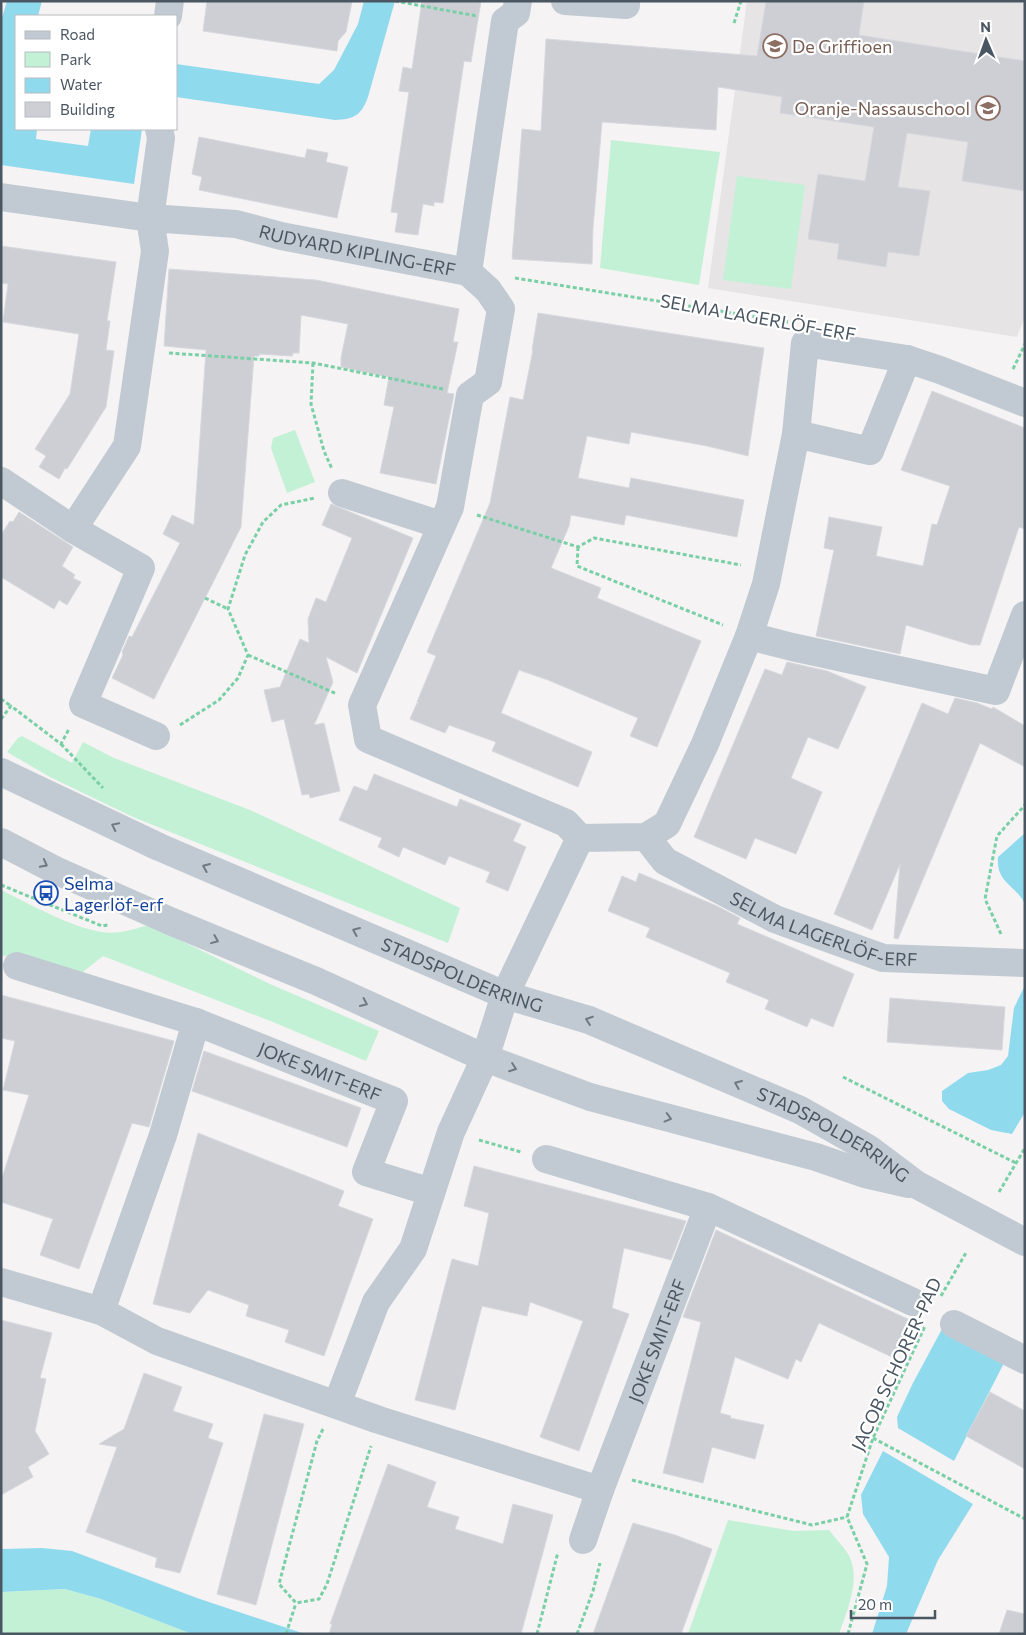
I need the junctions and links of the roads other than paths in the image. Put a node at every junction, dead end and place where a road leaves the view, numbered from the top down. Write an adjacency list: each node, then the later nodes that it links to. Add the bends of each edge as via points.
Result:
1 (170, 1): 5 (street)
2 (565, 1): 3 (street, via 626,5)
3 (626, 1)
4 (512, 11): 9 (street, RUDYARD KIPLING-ERF)
5 (168, 15)
6 (159, 130): 8 (street, via 161,138)
7 (1, 197): 8 (street, RUDYARD KIPLING-ERF)
8 (150, 218): 9 (street, RUDYARD KIPLING-ERF, via 236,224); 16 (street, via 155,251 127,446)
9 (478, 281): 15 (street, via 501,309 488,382 470,395)
10 (907, 359): 11 (street, SELMA LAGERLÖF-ERF); 12 (street, via 870,451); 12 (street, SELMA LAGERLÖF-ERF, via 805,343)
11 (1012, 390)
12 (796, 434): 18 (street, SELMA LAGERLÖF-ERF, via 769,570)
13 (1, 481): 16 (street)
14 (342, 493): 15 (street)
15 (446, 516): 22 (street, via 362,705 368,739 566,823)
16 (73, 529): 19 (street, via 141,568 83,704)
17 (1025, 615): 18 (street, via 996,691)
18 (750, 636): 21 (street, SELMA LAGERLÖF-ERF, via 668,824)
19 (156, 736)
20 (1, 772): 26 (street, STADSPOLDERRING, one-way to 20, via 158,847)
21 (646, 837): 22 (street, SELMA LAGERLÖF-ERF); 24 (street, SELMA LAGERLÖF-ERF, via 665,861 775,919 882,958)
22 (580, 838): 26 (street)
23 (1, 842): 28 (street, STADSPOLDERRING, one-way to 28, via 161,918 316,981)
24 (1012, 962)
25 (17, 966): 27 (street, JOKE SMIT-ERF)
26 (505, 995): 28 (street); 30 (street, STADSPOLDERRING, one-way to 26, via 869,1149 800,1110 589,1020)
27 (196, 1022): 31 (street, JOKE SMIT-ERF, via 394,1101 366,1172); 35 (street, via 163,1135)
28 (485, 1058): 30 (street, STADSPOLDERRING, one-way to 30, via 590,1097 816,1157 865,1174); 31 (street, via 451,1132)
29 (546, 1159): 32 (street)
30 (916, 1185): 33 (street, STADSPOLDERRING)
31 (431, 1192): 39 (street, via 413,1249 376,1302)
32 (708, 1207): 36 (street); 40 (street, JOKE SMIT-ERF)
33 (1025, 1242)
34 (1, 1282): 35 (street)
35 (101, 1311): 39 (street, via 157,1341)
36 (920, 1312)
37 (954, 1324): 38 (street)
38 (1025, 1360)
39 (337, 1404): 40 (street, via 379,1420)
40 (603, 1482): 41 (street, JOKE SMIT-ERF)
41 (583, 1540)

